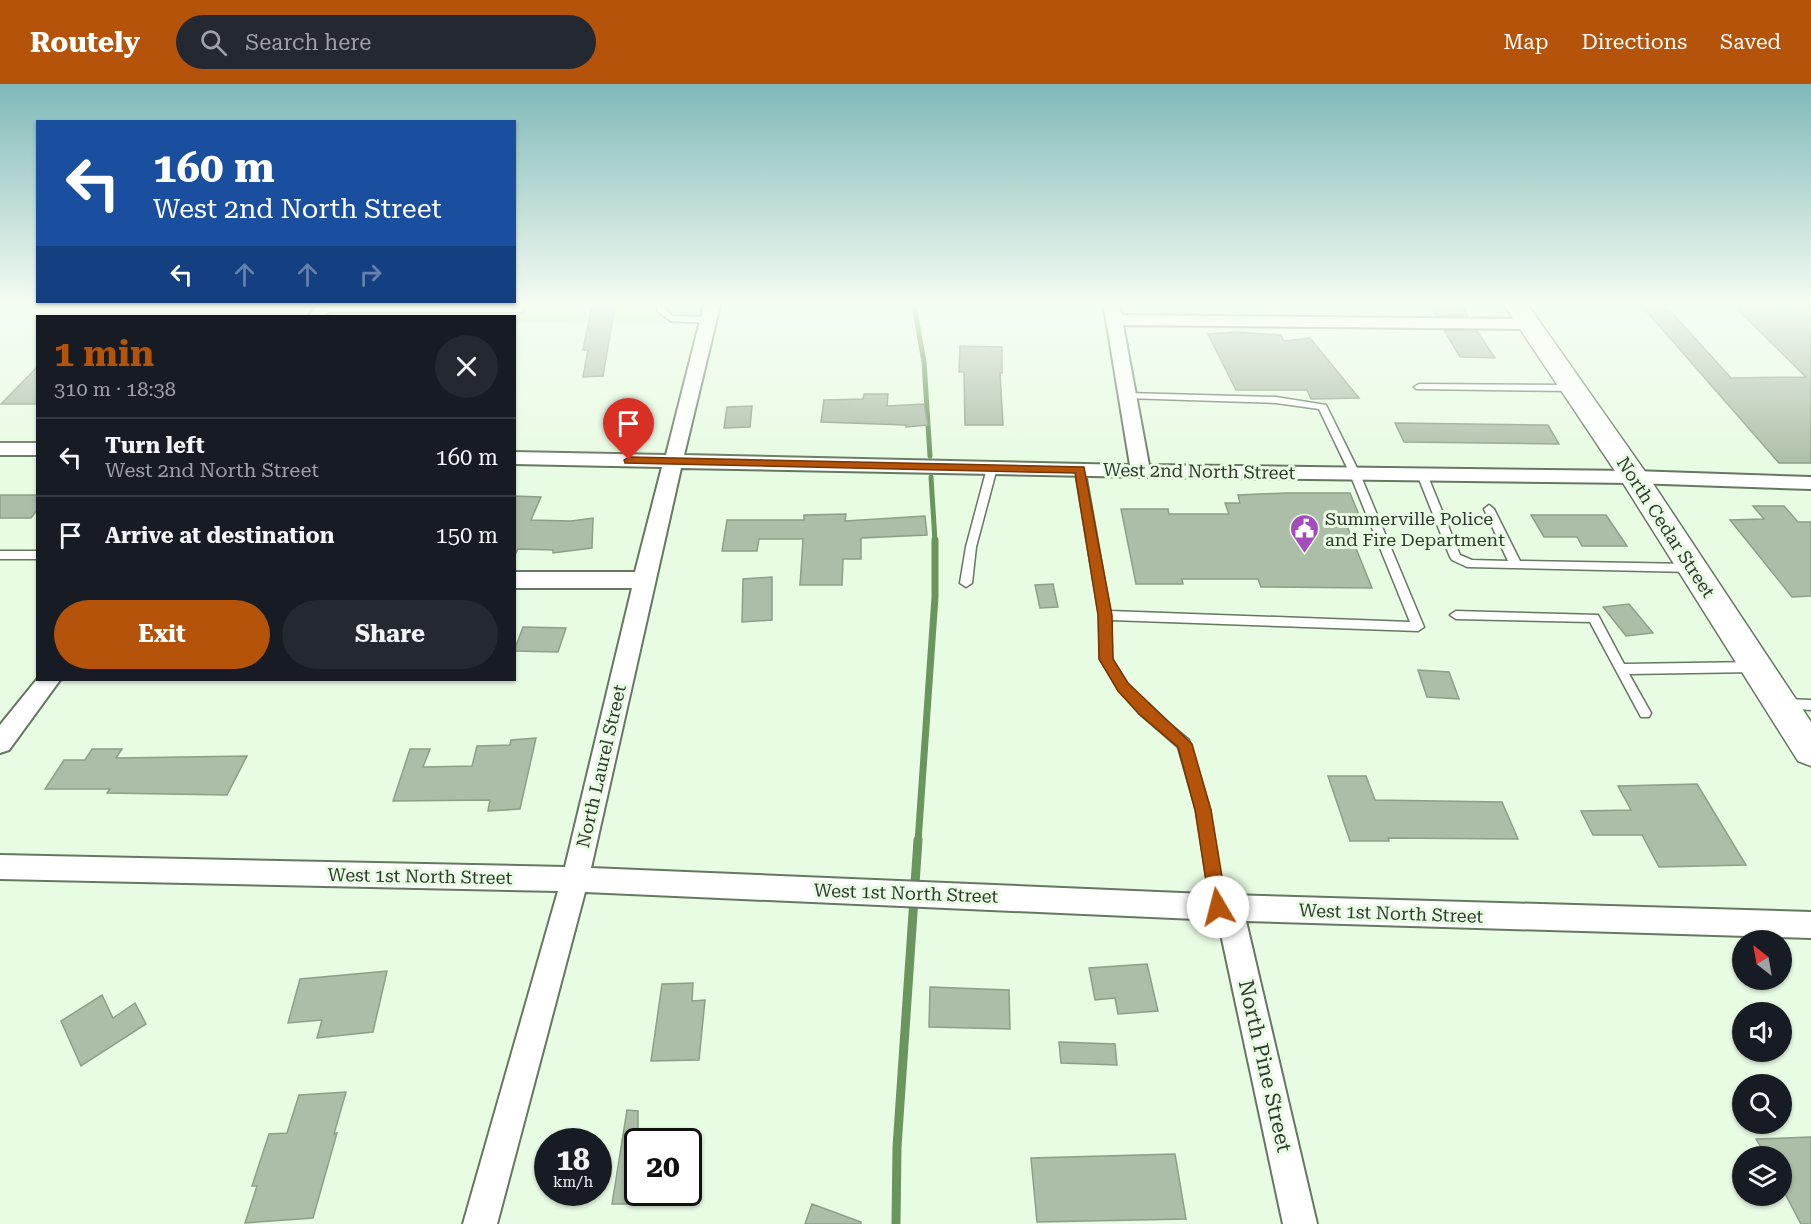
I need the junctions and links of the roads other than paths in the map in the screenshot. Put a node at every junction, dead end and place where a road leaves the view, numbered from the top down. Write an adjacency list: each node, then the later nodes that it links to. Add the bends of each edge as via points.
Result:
1 (699, 358): 10 (street, North Laurel Street)
2 (1121, 358): 6 (street)
3 (1552, 358): 5 (street, North Cedar Street)
4 (1419, 387): 5 (lane)
5 (1573, 388): 16 (street, North Cedar Street)
6 (1128, 396): 13 (street); 14 (lane, via 1276,400 1323,407)
7 (0, 449): 8 (street)
8 (36, 450)
9 (516, 458): 10 (street, West 2nd North Street)
10 (675, 461): 11 (street, West 2nd North Street); 23 (street, North Laurel Street)
11 (992, 468): 12 (street, West 2nd North Street); 25 (lane, via 971,547)
12 (1080, 470): 13 (street, West 2nd North Street); 26 (lane, North Pine Street)
13 (1141, 471): 14 (street, West 2nd North Street)
14 (1355, 474): 15 (street, West 2nd North Street); 26 (lane, via 1418,627)
15 (1422, 474): 16 (street, West 2nd North Street); 21 (lane, via 1456,557 1471,564)
16 (1634, 477): 17 (street, West 2nd North Street); 22 (street, North Cedar Street)
17 (1811, 483)
18 (1489, 509): 21 (lane)
19 (0, 555): 20 (lane)
20 (36, 555)
21 (1516, 565): 22 (lane)
22 (1693, 568): 28 (street, North Cedar Street)
23 (644, 579): 24 (street); 37 (street, North Laurel Street)
24 (516, 580)
25 (966, 583)
26 (1105, 615): 38 (lane, North Pine Street, via 1106,659 1123,687 1184,744)
27 (1456, 615): 29 (lane, via 1594,618)
28 (1757, 667): 29 (lane); 31 (street, North Cedar Street)
29 (1620, 669): 33 (lane)
30 (48, 681): 34 (street)
31 (1781, 704): 32 (lane); 35 (street, North Cedar Street)
32 (1811, 705)
33 (1645, 713)
34 (0, 743)
35 (1811, 751)
36 (0, 867): 37 (street, West 1st North Street)
37 (575, 879): 38 (street, West 1st North Street); 40 (street, North Laurel Street)
38 (1224, 907): 39 (street, West 1st North Street); 41 (street, North Pine Street)
39 (1811, 925)
40 (480, 1224)
41 (1300, 1224)

